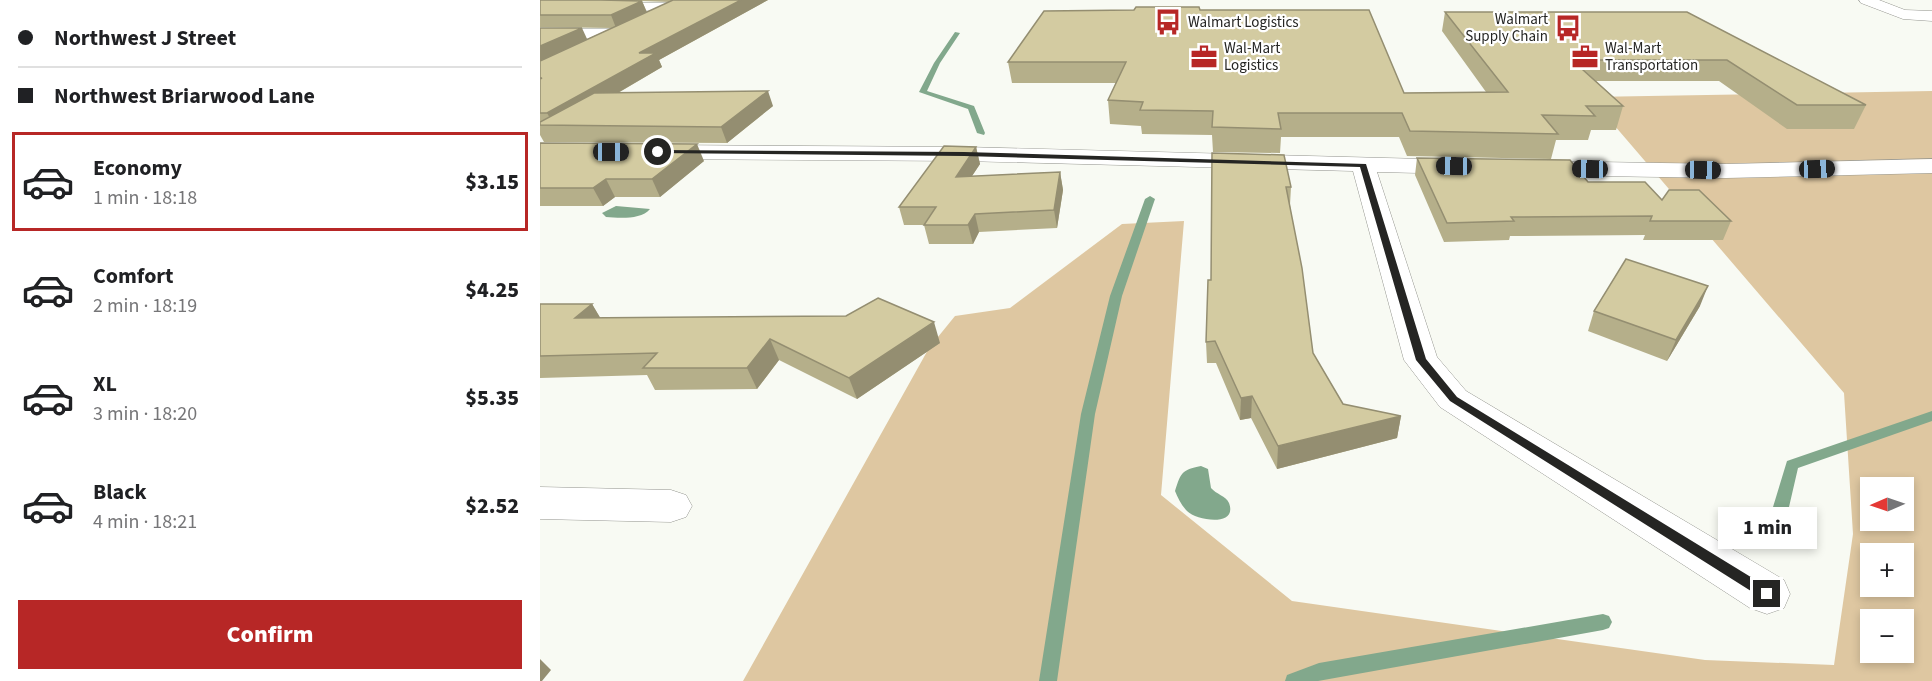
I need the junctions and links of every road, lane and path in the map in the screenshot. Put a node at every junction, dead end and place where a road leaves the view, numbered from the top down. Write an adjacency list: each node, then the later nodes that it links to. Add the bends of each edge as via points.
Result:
1 (585, 0): 4 (street, via 571,7)
2 (1866, 0): 6 (street, via 1903,14)
3 (1912, 0): 5 (street)
4 (686, 3): 8 (street)
5 (1932, 8)
6 (1932, 16)
7 (540, 34): 8 (street)
8 (622, 34): 9 (street)
9 (591, 49)
10 (634, 152): 11 (street, via 964,154)
11 (1363, 165): 13 (street); 17 (street, via 1421,360 1453,399)
12 (1932, 166): 14 (street, via 1726,171)
13 (1480, 167)
14 (1515, 167)
15 (540, 503): 16 (street)
16 (671, 506)
17 (1767, 594)

